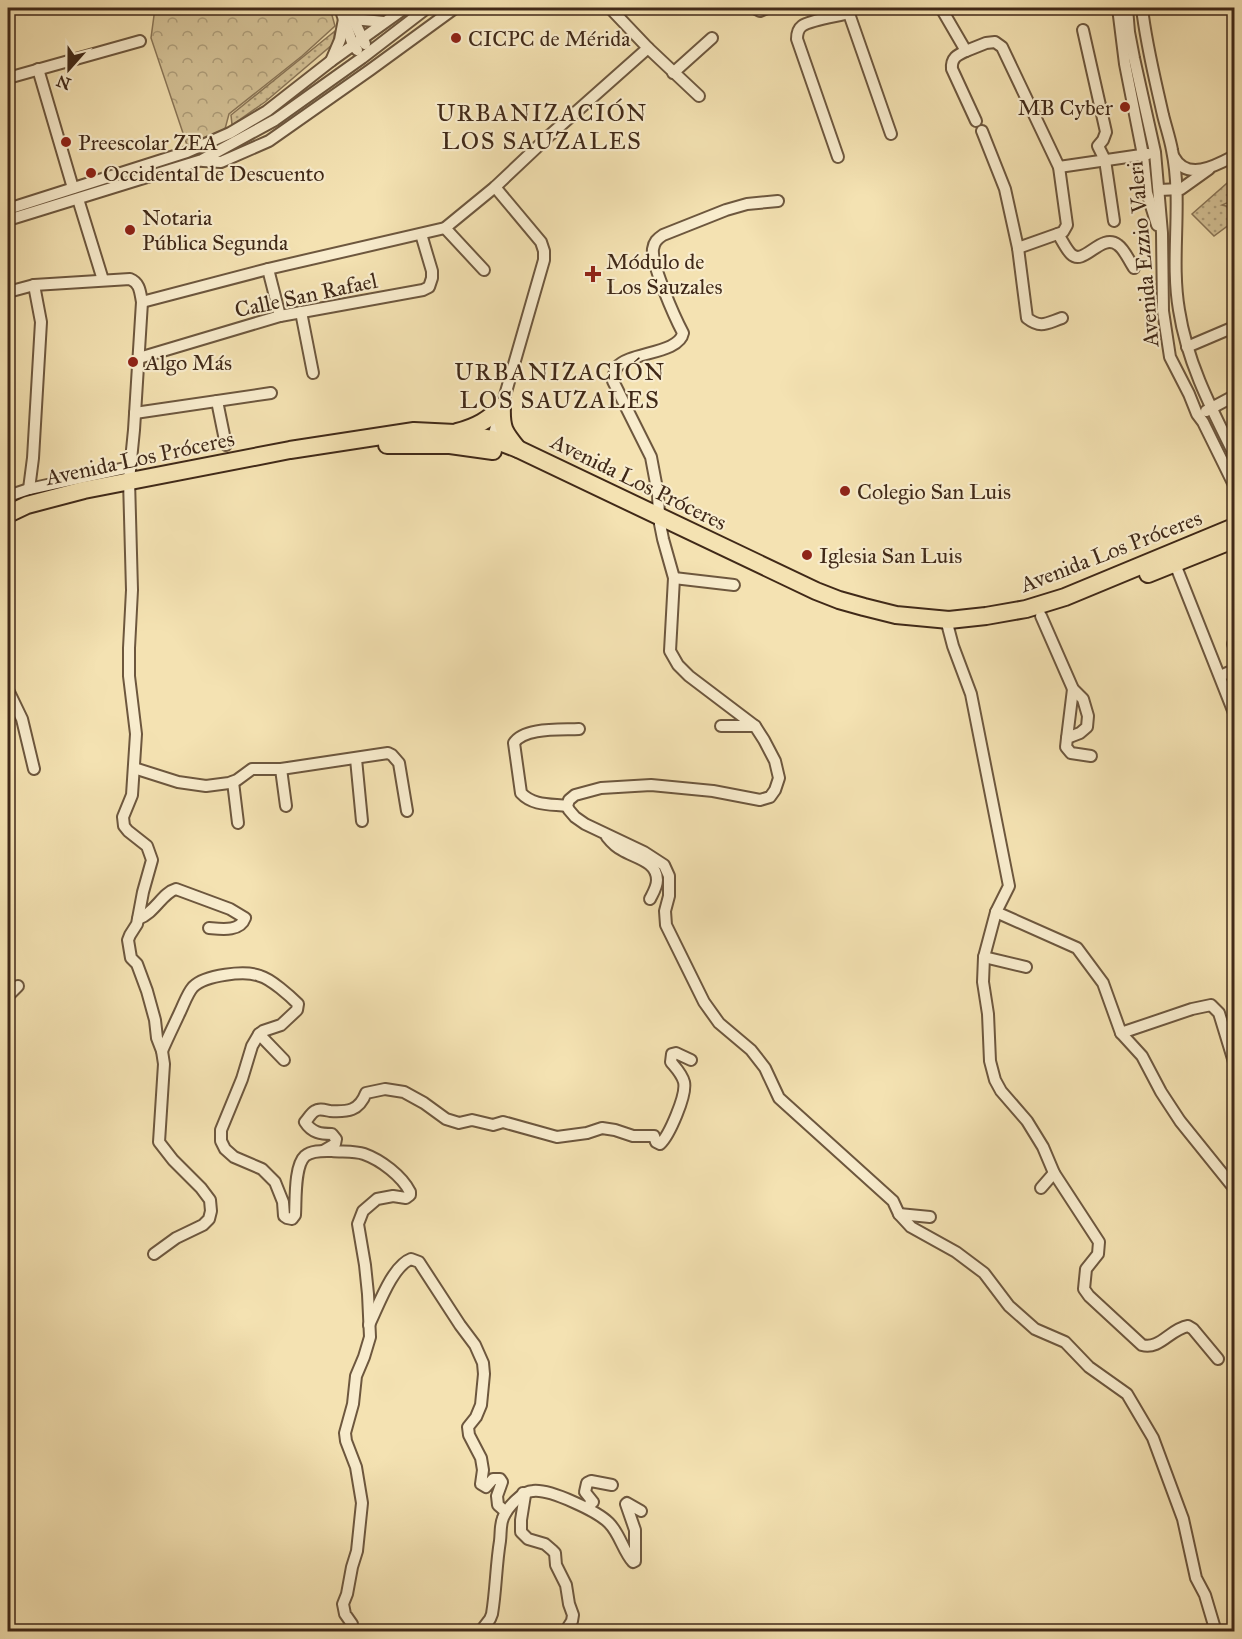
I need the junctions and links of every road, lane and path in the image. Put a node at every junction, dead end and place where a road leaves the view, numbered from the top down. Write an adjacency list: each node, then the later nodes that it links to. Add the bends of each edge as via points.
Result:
1 (405, 8): 13 (street)
2 (428, 8): 14 (street)
3 (455, 8): 16 (street)
4 (610, 8): 20 (street)
5 (754, 8): 6 (street)
6 (767, 8)
7 (941, 8): 21 (street)
8 (1118, 8): 24 (street)
9 (1127, 8): 24 (street)
10 (1142, 8): 41 (street, Avenida Ezzio Valeri, via 1144,31)
11 (848, 10): 33 (street); 36 (street, via 805,24 797,34)
12 (346, 12): 13 (street); 19 (street); 23 (street)
13 (384, 22): 19 (street)
14 (405, 26): 16 (street); 22 (street)
15 (1083, 30): 38 (street, via 1106,132 1098,146)
16 (413, 37): 32 (street)
17 (712, 38): 26 (street)
18 (140, 41): 25 (street)
19 (358, 41): 22 (street); 23 (street)
20 (648, 48): 26 (street); 43 (street)
21 (966, 51): 30 (street, via 956,56 952,69); 39 (street, via 986,43 995,42 1002,47)
22 (365, 55): 29 (street)
23 (331, 61): 44 (street, via 267,111 230,133 187,152)
24 (1130, 62): 34 (street)
25 (38, 69): 27 (street); 44 (street)
26 (673, 73): 28 (street)
27 (8, 78)
28 (699, 96)
29 (272, 121): 32 (street); 37 (street)
30 (976, 121)
31 (982, 131): 56 (street, via 1005,189)
32 (279, 134): 37 (street, via 221,162)
33 (891, 134)
34 (1149, 153): 38 (street); 42 (street, Avenida Ezzio Valeri); 53 (street, via 1147,193)
35 (1234, 156): 40 (street)
36 (838, 157)
37 (202, 160): 47 (street)
38 (1105, 160): 39 (street); 51 (street)
39 (1059, 167): 55 (street, via 1067,225)
40 (1211, 167): 41 (street); 45 (street)
41 (1180, 169): 42 (street); 45 (street, Avenida Ezzio Valeri)
42 (1157, 171): 46 (street, Avenida Ezzio Valeri)
43 (495, 187): 52 (street); 74 (street, via 541,242 544,251)
44 (73, 188): 49 (street)
45 (1177, 189): 46 (street); 68 (street, Avenida Ezzio Valeri, via 1178,310)
46 (1159, 190): 53 (street, Avenida Ezzio Valeri)
47 (78, 199): 50 (street); 60 (street)
48 (777, 201): 88 (street, via 726,210 663,235 653,247 682,337 667,347 622,363 615,370 613,381 651,457)
49 (8, 209)
50 (8, 220)
51 (1114, 221)
52 (445, 228): 54 (street); 59 (street)
53 (1162, 233): 77 (street, Avenida Ezzio Valeri, via 1163,311 1170,357)
54 (421, 234): 58 (street); 64 (street, Calle San Rafael, via 432,271 429,287)
55 (1058, 234): 56 (street); 57 (street, via 1075,257 1113,242)
56 (1018, 248): 66 (street, via 1028,318 1044,325)
57 (1134, 268)
58 (268, 269): 63 (street); 65 (street)
59 (484, 270)
60 (103, 280): 61 (street); 63 (street, via 135,281)
61 (34, 285): 62 (street); 85 (street, via 41,322)
62 (8, 292)
63 (142, 302): 69 (street)
64 (301, 312): 65 (street, Calle San Rafael); 70 (street)
65 (280, 316): 69 (street, Calle San Rafael)
66 (1062, 318)
67 (1234, 327): 68 (street)
68 (1188, 347): 75 (street, Avenida Ezzio Valeri)
69 (139, 358): 76 (street)
70 (313, 373)
71 (271, 393): 73 (street)
72 (1234, 396): 75 (street)
73 (217, 401): 76 (street); 80 (street)
74 (502, 406): 78 (highway, via 481,424); 79 (street); 81 (highway, via 503,429)
75 (1211, 409): 77 (street); 82 (street, Avenida Ezzio Valeri)
76 (135, 413): 83 (street)
77 (1197, 414): 84 (street, Avenida Ezzio Valeri)
78 (455, 433): 79 (highway, Avenida Los Próceres); 83 (highway, Avenida Los Próceres, via 414,431)
79 (491, 444): 81 (highway, Avenida Los Próceres); 83 (highway, Avenida Los Próceres, via 394,444 166,482); 88 (highway, Avenida Los Próceres)
80 (226, 445)
81 (518, 449): 88 (highway, Avenida Los Próceres)
82 (1234, 454)
83 (130, 479): 85 (street); 87 (highway, Avenida Los Próceres, via 38,502); 89 (highway, Avenida Los Próceres); 107 (street, via 129,676 136,734)
84 (1234, 485)
85 (28, 489): 86 (street)
86 (8, 496)
87 (8, 514)
88 (660, 520): 90 (highway, Avenida Los Próceres, via 839,600 896,615 949,620 1038,606); 92 (street); 95 (highway, Avenida Los Próceres, via 764,576 847,611 899,624)
89 (8, 522)
90 (1233, 530): 91 (highway, Avenida Los Próceres)
91 (1175, 564): 94 (highway, Avenida Los Próceres); 97 (street)
92 (674, 578): 93 (street); 102 (street, via 670,651 689,676)
93 (734, 585)
94 (1041, 616): 95 (highway, Avenida Los Próceres); 98 (street)
95 (948, 627): 118 (street, via 971,694 1009,886)
96 (1234, 670): 97 (street)
97 (1220, 676): 100 (street)
98 (1072, 689): 104 (street); 104 (street, via 1083,699 1087,727)
99 (8, 690): 108 (street, via 22,719)
100 (1234, 713)
101 (721, 726): 102 (street)
102 (755, 726): 112 (street, via 775,761 779,778 770,797 760,800 713,790 651,785 593,790 575,795)
103 (579, 729): 112 (street, via 530,732 514,743 521,793 526,799)
104 (1067, 738): 105 (street, via 1066,747 1071,753)
105 (1091, 756)
106 (356, 759): 109 (street); 113 (street, via 388,753 396,758); 114 (street)
107 (134, 768): 110 (street, via 206,786); 119 (street, via 124,825 147,846 152,860)
108 (34, 769)
109 (280, 769): 110 (street, via 252,769); 111 (street)
110 (233, 782): 115 (street)
111 (286, 806)
112 (567, 806): 116 (street, via 575,817)
113 (407, 811)
114 (362, 821)
115 (238, 823)
116 (603, 832): 117 (street, via 622,851 652,867 657,883); 136 (street, via 663,865 669,876 666,925 718,1023 751,1050 765,1068 779,1098 887,1196)
117 (650, 899)
118 (996, 912): 121 (street); 125 (street, via 1077,948 1103,983)
119 (138, 919): 120 (street, via 176,889 245,918 237,927); 128 (street, via 129,937 129,948 147,991)
120 (209, 928)
121 (984, 957): 122 (street); 133 (street, via 982,982 995,1080 1028,1121)
122 (1026, 967)
123 (18, 986): 124 (street)
124 (8, 996)
125 (1121, 1033): 127 (street, via 1211,1005 1219,1013); 135 (street, via 1142,1056 1180,1121)
126 (259, 1034): 128 (street, via 287,1021 298,1004 261,976 213,976 191,989); 129 (street); 132 (street, via 221,1130 225,1149 269,1175 280,1192 284,1216 292,1219 300,1163 304,1157)
127 (1232, 1046): 131 (street)
128 (162, 1051): 138 (street, via 159,1142 201,1188 212,1211 203,1225)
129 (284, 1060)
130 (691, 1060): 132 (street, via 676,1053 671,1057 684,1081 684,1093 674,1122 660,1144 654,1136 633,1136 602,1128 557,1137 503,1122 459,1123 408,1094 385,1089 366,1093 359,1106 351,1110 319,1109 312,1113 307,1125 315,1132 336,1138 335,1144)
131 (1234, 1062)
132 (322, 1151): 139 (street, via 363,1153 395,1174 410,1192 406,1198 377,1199 358,1220)
133 (1054, 1173): 134 (street); 140 (street, via 1099,1242 1098,1254 1086,1269 1084,1289 1089,1296 1142,1345 1154,1346 1188,1326)
134 (1041, 1188)
135 (1234, 1188)
136 (899, 1214): 137 (street); 149 (street, via 911,1227 984,1273 1009,1306 1035,1329 1065,1342 1089,1367 1127,1394 1153,1438 1183,1519 1196,1578)
137 (930, 1217)
138 (154, 1254)
139 (369, 1326): 145 (street, via 400,1266 411,1259 419,1262 483,1363 481,1405 468,1427 469,1435 481,1458 481,1484 486,1486 493,1479 500,1479 498,1505); 146 (street, via 370,1337 356,1376 345,1433 362,1503 357,1551 343,1604)
140 (1218, 1359)
141 (612, 1485): 143 (street, via 588,1482 585,1492 592,1502)
142 (523, 1493): 143 (street, via 542,1491); 145 (street); 148 (street, via 521,1532 552,1550 566,1585 573,1615)
143 (589, 1504): 144 (street, via 609,1523 633,1562 635,1530 625,1506)
144 (641, 1511)
145 (506, 1512): 147 (street, via 502,1519 492,1614)
146 (353, 1632)
147 (480, 1632)
148 (565, 1632)
149 (1216, 1632)

